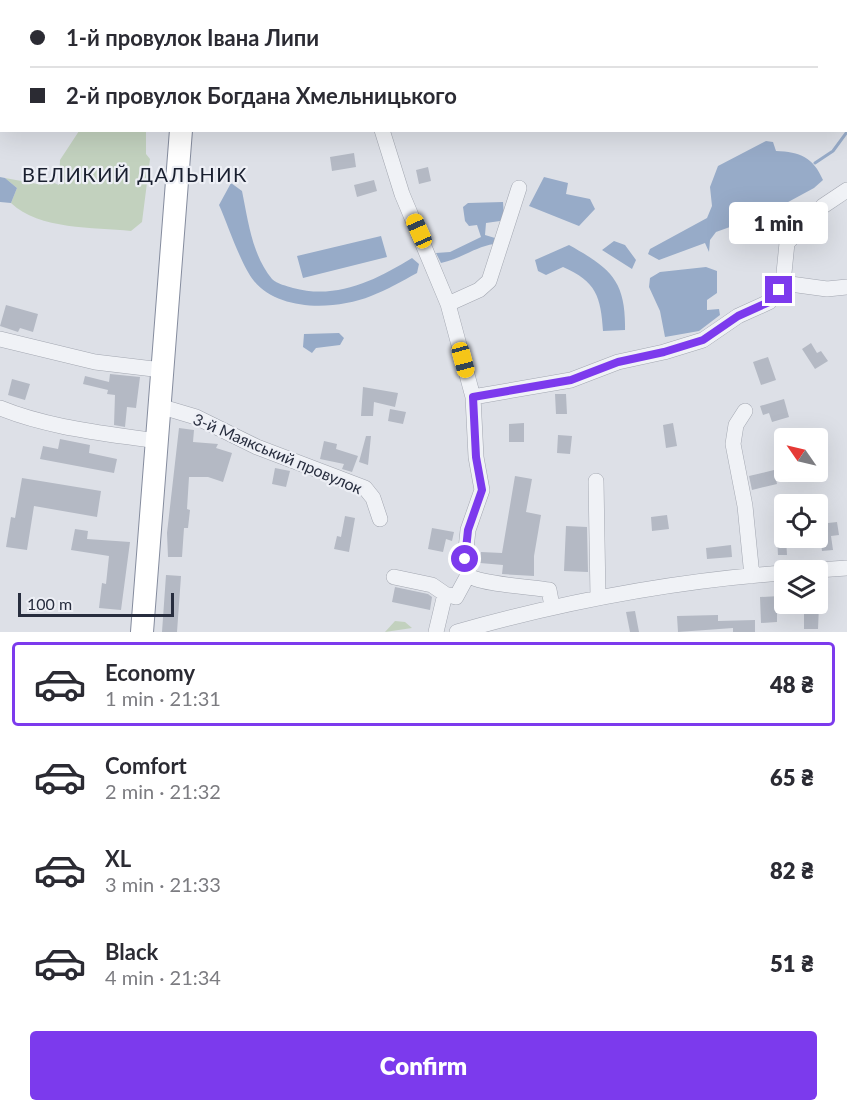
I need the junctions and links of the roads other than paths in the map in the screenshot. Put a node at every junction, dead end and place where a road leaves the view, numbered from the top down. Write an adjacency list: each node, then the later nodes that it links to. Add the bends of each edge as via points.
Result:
1 (180, 132): 9 (highway)
2 (383, 132): 7 (street, via 402,194)
3 (519, 188): 7 (street, via 489,281)
4 (847, 190): 5 (street, via 823,206 787,243)
5 (783, 282): 6 (street, via 827,289); 10 (street, via 769,302 738,316 703,340 618,362 571,380)
6 (847, 287)
7 (448, 304): 10 (street)
8 (0, 339): 9 (street, via 95,362)
9 (162, 370): 11 (highway)
10 (473, 397): 20 (street, via 482,490 468,530)
11 (159, 406): 14 (highway); 16 (street, 3-й Маякський провулок, via 196,417 258,447 365,488)
12 (0, 408): 14 (street, via 64,426)
13 (745, 411): 21 (street, via 736,425 734,444)
14 (156, 441): 26 (highway)
15 (596, 481): 24 (street)
16 (380, 519)
17 (847, 568): 18 (street)
18 (828, 569)
19 (774, 574): 21 (street)
20 (468, 575): 23 (street, via 456,597); 25 (street, via 482,582 549,590)
21 (752, 576): 24 (street)
22 (394, 577): 23 (street, via 432,585)
23 (445, 594): 27 (street)
24 (598, 597): 25 (street)
25 (552, 606): 28 (street)
26 (142, 632)
27 (436, 632)
28 (457, 632)

